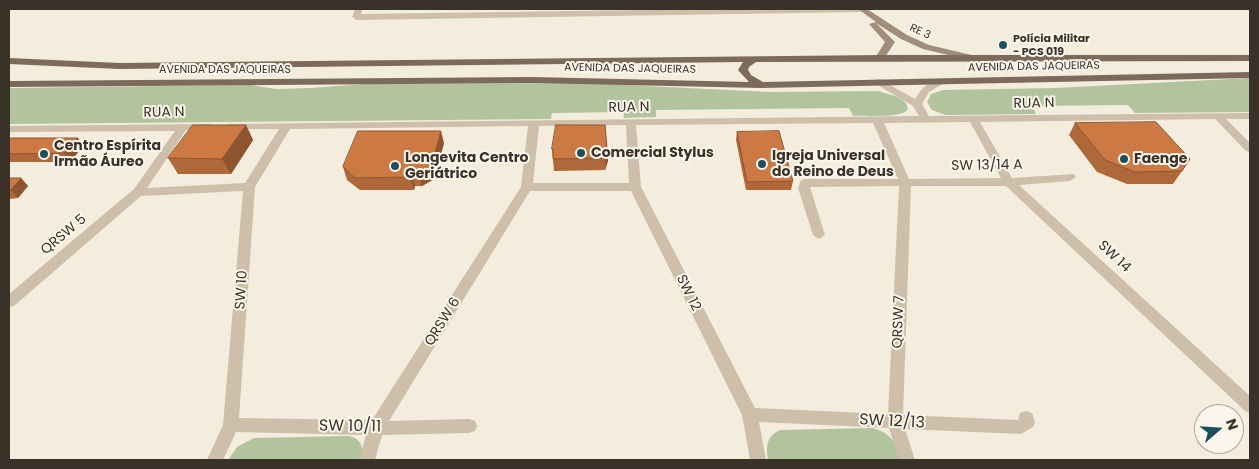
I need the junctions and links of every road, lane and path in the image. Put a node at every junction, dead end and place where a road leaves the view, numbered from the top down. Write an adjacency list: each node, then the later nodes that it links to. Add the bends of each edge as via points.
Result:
1 (359, 9): 3 (street, via 356,17)
2 (860, 9): 3 (street); 5 (street, RE 3, via 890,42); 6 (street, RE 3, via 926,48)
3 (771, 10)
4 (1102, 57): 6 (main road, AVENIDA DAS JAQUEIRAS); 7 (main road, AVENIDA DAS JAQUEIRAS); 11 (main road, via 1120,68 1122,73)
5 (880, 58): 6 (main road, AVENIDA DAS JAQUEIRAS); 8 (main road, AVENIDA DAS JAQUEIRAS)
6 (975, 58)
7 (1250, 58)
8 (752, 60): 9 (main road, AVENIDA DAS JAQUEIRAS, via 120,66); 15 (main road, via 743,70)
9 (9, 62)
10 (1250, 74): 11 (main road, AVENIDA DAS JAQUEIRAS)
11 (1112, 78): 13 (main road, AVENIDA DAS JAQUEIRAS)
12 (879, 82): 13 (main road, AVENIDA DAS JAQUEIRAS); 15 (main road, AVENIDA DAS JAQUEIRAS); 16 (street)
13 (940, 82): 16 (street, via 925,90)
14 (9, 84): 15 (main road, AVENIDA DAS JAQUEIRAS, via 533,80)
15 (761, 85)
16 (917, 104): 20 (street)
17 (1218, 116): 18 (street, RUA N); 19 (street, RUA N); 27 (street)
18 (1250, 116)
19 (973, 118): 20 (street, RUA N); 30 (street, SW 14)
20 (926, 119): 21 (street, RUA N)
21 (877, 120): 22 (street, RUA N); 29 (street)
22 (631, 122): 23 (street, RUA N); 33 (street, SW 12)
23 (534, 123): 24 (street, RUA N); 32 (street, QRSW 6)
24 (286, 126): 25 (street, RUA N); 31 (street, SW 10)
25 (183, 127): 26 (street, RUA N); 34 (street, QRSW 5)
26 (9, 129)
27 (1250, 149)
28 (1070, 177): 30 (street, SW 13/14 A)
29 (905, 182): 30 (street, SW 13/14 A); 35 (street, SW 13/14 A, via 805,183); 40 (street, QRSW 7)
30 (1009, 182): 37 (street, SW 14)
31 (249, 187): 34 (street); 41 (street, SW 10)
32 (527, 187): 33 (street); 42 (street, QRSW 6)
33 (635, 187): 38 (street, SW 12)
34 (138, 192): 36 (street, QRSW 5)
35 (819, 235)
36 (9, 302)
37 (1250, 406)
38 (750, 415): 40 (street, SW 12/13); 46 (street, SW 12)
39 (1026, 418): 40 (street, SW 12/13, via 1027,422 1021,427)
40 (895, 423): 47 (street, QRSW 7)
41 (231, 426): 42 (street, SW 10/11); 44 (street, SW 10)
42 (377, 426): 43 (street, SW 10/11); 45 (street, QRSW 6)
43 (469, 426)
44 (215, 460)
45 (367, 460)
46 (758, 460)
47 (907, 460)

